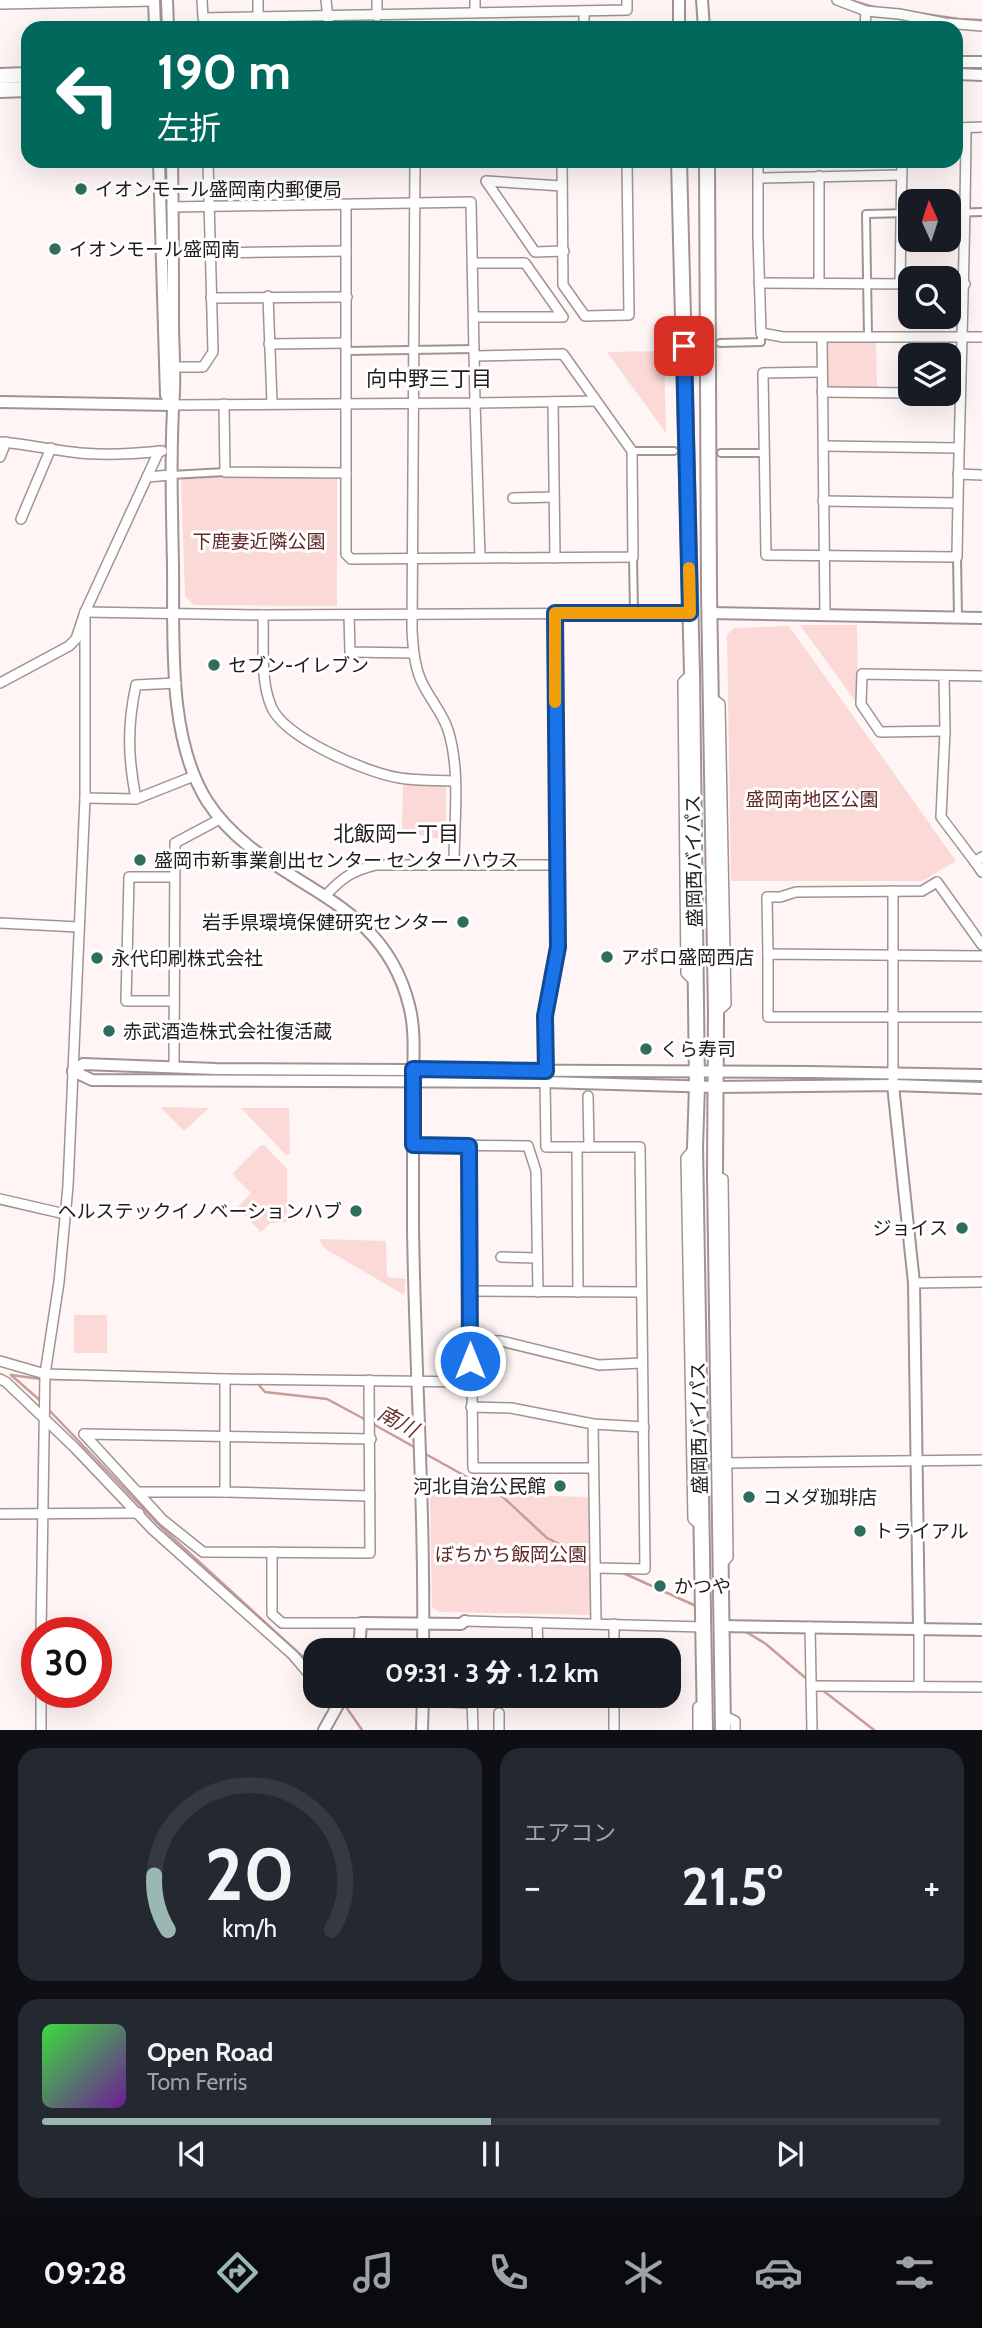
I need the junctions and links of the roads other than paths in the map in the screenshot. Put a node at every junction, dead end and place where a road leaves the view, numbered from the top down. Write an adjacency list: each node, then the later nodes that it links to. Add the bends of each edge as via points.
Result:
1 (167, 0): 23 (street)
2 (202, 0): 20 (street, via 203,18)
3 (258, 0): 20 (street)
4 (326, 0): 21 (street)
5 (377, 0): 19 (street)
6 (475, 0): 17 (street)
7 (522, 0): 18 (street)
8 (627, 0): 15 (street, via 627,10)
9 (679, 0): 26 (street)
10 (702, 0): 27 (street)
11 (837, 0): 16 (street)
12 (120, 1): 13 (street); 14 (street)
13 (154, 1): 22 (street)
14 (0, 4)
15 (584, 11): 18 (street); 25 (street)
16 (866, 11): 28 (street); 29 (street)
17 (475, 13): 18 (street); 19 (street)
18 (522, 13)
19 (377, 16): 21 (street)
20 (258, 17): 21 (street)
21 (328, 17): 24 (street)
22 (155, 21)
23 (168, 21)
24 (329, 21)
25 (584, 21)
26 (679, 21)
27 (704, 21)
28 (865, 21)
29 (935, 21)
30 (963, 24): 31 (street)
31 (982, 26)
32 (963, 62): 33 (street)
33 (982, 62)
34 (21, 75): 37 (highway)
35 (963, 75): 36 (street)
36 (982, 75)
37 (0, 76)
38 (21, 89): 39 (highway)
39 (0, 90)
40 (982, 127): 41 (street)
41 (966, 128): 63 (street)
42 (159, 168): 76 (street)
43 (172, 168): 59 (street)
44 (208, 168): 60 (street)
45 (415, 168): 57 (street)
46 (562, 168): 55 (street)
47 (627, 168): 67 (street, via 629,315 585,316 563,285)
48 (679, 168): 136 (highway, 盛岡西バイパス)
49 (707, 168): 137 (highway, 盛岡西バイパス)
50 (758, 168): 54 (street)
51 (902, 168): 52 (street)
52 (902, 175): 53 (street); 56 (street)
53 (819, 176): 54 (street); 71 (street)
54 (758, 178): 70 (street)
55 (562, 186): 67 (street); 67 (street, via 486,181 536,252)
56 (903, 189)
57 (414, 204): 58 (street); 69 (street, via 471,202); 90 (street)
58 (346, 205): 60 (street); 66 (street)
59 (172, 206): 60 (street); 65 (street)
60 (209, 206): 68 (street)
61 (982, 212): 63 (street)
62 (961, 213): 63 (street)
63 (965, 213): 75 (street)
64 (898, 214): 72 (street, via 866,214)
65 (173, 228): 76 (street, via 166,248 167,290); 92 (street)
66 (346, 251): 68 (street); 78 (street)
67 (564, 251)
68 (210, 253): 79 (street)
69 (473, 263): 80 (street); 80 (street, via 525,262 563,317)
70 (759, 283): 71 (street); 81 (street)
71 (819, 283): 72 (street)
72 (867, 284): 73 (street); 82 (street)
73 (898, 284)
74 (961, 284): 75 (street)
75 (965, 284): 83 (street)
76 (163, 292): 104 (street, via 166,395)
77 (268, 296): 78 (street); 79 (street); 88 (street)
78 (347, 297): 89 (street)
79 (211, 298): 92 (street, via 213,352 203,367)
80 (474, 317): 91 (street)
81 (761, 333): 85 (street); 86 (street, via 761,342)
82 (868, 337): 83 (street); 85 (street)
83 (961, 337): 84 (street); 87 (street)
84 (982, 337)
85 (822, 338): 93 (street)
86 (720, 343)
87 (961, 343)
88 (269, 344): 89 (street); 99 (street)
89 (346, 347): 90 (street); 103 (street)
90 (412, 350): 91 (street); 100 (street)
91 (475, 352): 96 (street, via 563,354); 101 (street)
92 (174, 367): 104 (street)
93 (822, 372): 94 (street); 114 (street, via 763,373)
94 (822, 392): 95 (street); 107 (street)
95 (898, 393)
96 (596, 401): 98 (street); 112 (street)
97 (0, 402): 104 (street)
98 (553, 402): 101 (street); 122 (street)
99 (272, 403): 102 (street); 103 (street)
100 (413, 403): 101 (street); 103 (street); 132 (street)
101 (475, 403): 130 (street)
102 (224, 404): 104 (street); 116 (street)
103 (345, 404): 117 (street)
104 (172, 405): 110 (street)
105 (960, 406): 109 (street)
106 (3, 442): 108 (street); 115 (street)
107 (824, 446): 109 (street); 124 (street)
108 (51, 448): 110 (street, via 74,453); 126 (street)
109 (958, 448): 118 (street)
110 (165, 450): 119 (street); 121 (street)
111 (674, 451): 112 (street)
112 (632, 452): 128 (street)
113 (721, 453): 114 (street)
114 (764, 453): 127 (street, via 766,555)
115 (0, 457)
116 (225, 472): 117 (street); 119 (street)
117 (346, 472): 132 (street, via 345,554 351,559)
118 (958, 474): 120 (street); 125 (street)
119 (171, 475): 121 (street); 138 (street)
120 (982, 475)
121 (147, 477): 133 (street)
122 (554, 497): 123 (street); 131 (street)
123 (513, 498)
124 (823, 501): 125 (street); 127 (street)
125 (957, 503): 129 (street)
126 (20, 519)
127 (823, 555): 129 (street); 142 (street)
128 (633, 557): 131 (street); 135 (street)
129 (957, 557): 143 (street)
130 (480, 558): 131 (street); 132 (street)
131 (555, 558)
132 (413, 559): 139 (street)
133 (85, 612): 138 (street); 148 (street, via 69,646); 153 (street)
134 (555, 613): 135 (street); 139 (street); 158 (street)
135 (634, 613): 136 (street)
136 (690, 613): 177 (highway, 盛岡西バイパス)
137 (710, 613): 142 (street); 178 (highway, 盛岡西バイパス)
138 (174, 614): 140 (street); 149 (street)
139 (412, 614): 141 (street); 145 (street)
140 (263, 615): 141 (street); 152 (street, via 266,691 272,709 296,735 368,771 404,779)
141 (349, 615): 145 (street, via 350,652)
142 (825, 615): 143 (street)
143 (958, 618): 144 (street)
144 (982, 618)
145 (413, 653): 152 (street, via 420,679 447,727)
146 (944, 676): 147 (street); 150 (street); 150 (street, via 862,674 861,704 880,732)
147 (982, 676)
148 (0, 683)
149 (176, 683): 151 (street, via 185,749); 154 (street, via 136,685 129,763)
150 (945, 731): 156 (street, via 941,817)
151 (194, 776): 154 (street); 155 (street)
152 (454, 780): 157 (street)
153 (85, 798): 154 (street); 164 (street)
154 (136, 799)
155 (220, 819): 160 (street, via 175,843); 162 (street, via 243,843)
156 (978, 859): 159 (street)
157 (454, 864): 158 (street); 162 (street, via 359,869 343,877)
158 (557, 865): 176 (street, via 558,947 545,1016)
159 (982, 872)
160 (174, 877): 169 (street); 169 (street, via 129,877 126,1001)
161 (893, 891): 165 (street, via 922,891 937,883); 166 (street, via 796,892 767,897); 167 (street)
162 (326, 895): 173 (street, via 372,934 394,966 410,1007)
163 (0, 923): 164 (street)
164 (78, 927): 174 (street)
165 (982, 945)
166 (768, 954): 167 (street); 170 (street, via 768,1017)
167 (891, 955): 168 (street); 170 (street)
168 (982, 956)
169 (173, 1001): 172 (street)
170 (891, 1017): 171 (street); 179 (street)
171 (982, 1017)
172 (174, 1066): 173 (street); 174 (street, via 83,1064)
173 (413, 1069): 176 (street); 180 (street)
174 (73, 1071): 180 (street, via 92,1080); 189 (street)
175 (982, 1075): 179 (street)
176 (545, 1077): 177 (street); 180 (street); 185 (street, via 546,1147)
177 (697, 1079): 178 (street); 233 (highway, 盛岡西バイパス)
178 (715, 1079): 179 (street); 187 (highway, 盛岡西バイパス)
179 (893, 1079): 181 (street); 193 (street)
180 (413, 1082): 183 (street)
181 (982, 1088)
182 (588, 1096): 186 (street)
183 (413, 1145): 184 (street); 205 (street)
184 (469, 1146): 191 (street, via 528,1146 536,1171); 194 (street)
185 (576, 1147): 186 (street); 196 (street)
186 (589, 1147): 197 (street, via 640,1147)
187 (715, 1176): 215 (street, via 723,1179); 224 (highway, 盛岡西バイパス)
188 (0, 1199): 189 (street)
189 (65, 1214): 201 (street)
190 (501, 1257): 191 (street)
191 (537, 1258): 195 (street)
192 (982, 1282): 193 (street)
193 (914, 1283): 214 (street)
194 (470, 1291): 195 (street); 198 (street)
195 (538, 1292): 196 (street)
196 (578, 1292): 197 (street)
197 (642, 1293): 200 (street)
198 (470, 1340): 200 (street, via 501,1341 599,1365); 206 (street)
199 (0, 1362): 201 (street)
200 (642, 1363): 210 (street)
201 (45, 1374): 203 (street); 208 (street)
202 (0, 1379): 208 (street)
203 (225, 1379): 204 (street); 211 (street)
204 (369, 1380): 205 (street); 212 (street)
205 (418, 1381): 206 (street); 229 (street)
206 (470, 1381): 207 (street)
207 (471, 1407): 209 (street, via 510,1408); 216 (street, via 473,1468)
208 (44, 1418): 220 (street); 222 (street)
209 (593, 1424): 210 (street); 216 (street)
210 (644, 1427): 225 (street, via 645,1569)
211 (224, 1436): 212 (street); 217 (street, via 84,1434); 218 (street)
212 (371, 1439): 219 (street)
213 (982, 1460): 214 (street)
214 (916, 1461): 215 (street); 236 (street)
215 (728, 1463): 224 (street, via 728,1558)
216 (593, 1468): 225 (street)
217 (138, 1492): 218 (street); 223 (street, via 163,1520 203,1552)
218 (225, 1492): 219 (street)
219 (370, 1496): 223 (street, via 370,1553)
220 (139, 1513): 222 (street); 242 (street)
221 (0, 1514): 222 (street)
222 (43, 1514): 226 (street)
223 (272, 1552): 228 (street, via 272,1614 282,1623)
224 (720, 1566): 234 (highway, 盛岡西バイパス)
225 (595, 1568): 231 (street)
226 (41, 1617)
227 (465, 1621): 229 (street); 230 (street)
228 (361, 1623): 229 (street); 238 (street)
229 (423, 1623): 239 (street)
230 (537, 1623): 231 (street); 240 (street)
231 (596, 1623): 232 (street)
232 (614, 1624): 233 (street); 241 (street)
233 (704, 1626): 246 (highway, 盛岡西バイパス)
234 (730, 1626): 235 (street); 253 (highway, 盛岡西バイパス)
235 (810, 1627): 236 (street); 243 (street)
236 (919, 1629): 237 (street); 244 (street)
237 (982, 1630)
238 (360, 1638)
239 (423, 1638)
240 (538, 1638)
241 (614, 1638)
242 (303, 1667)
243 (811, 1686): 244 (street); 263 (street)
244 (919, 1686): 245 (street)
245 (982, 1687)
246 (705, 1699): 260 (street, via 698,1705); 261 (highway, 盛岡西バイパス)
247 (41, 1708): 254 (street)
248 (336, 1708): 255 (street)
249 (422, 1708): 256 (street)
250 (472, 1708): 257 (street)
251 (614, 1708): 259 (street)
252 (499, 1713): 258 (street)
253 (722, 1722): 262 (street, via 735,1721)
254 (41, 1730)
255 (324, 1730)
256 (422, 1730)
257 (473, 1730)
258 (499, 1730)
259 (614, 1730)
260 (698, 1730)
261 (705, 1730)
262 (735, 1730)
263 (813, 1730)

